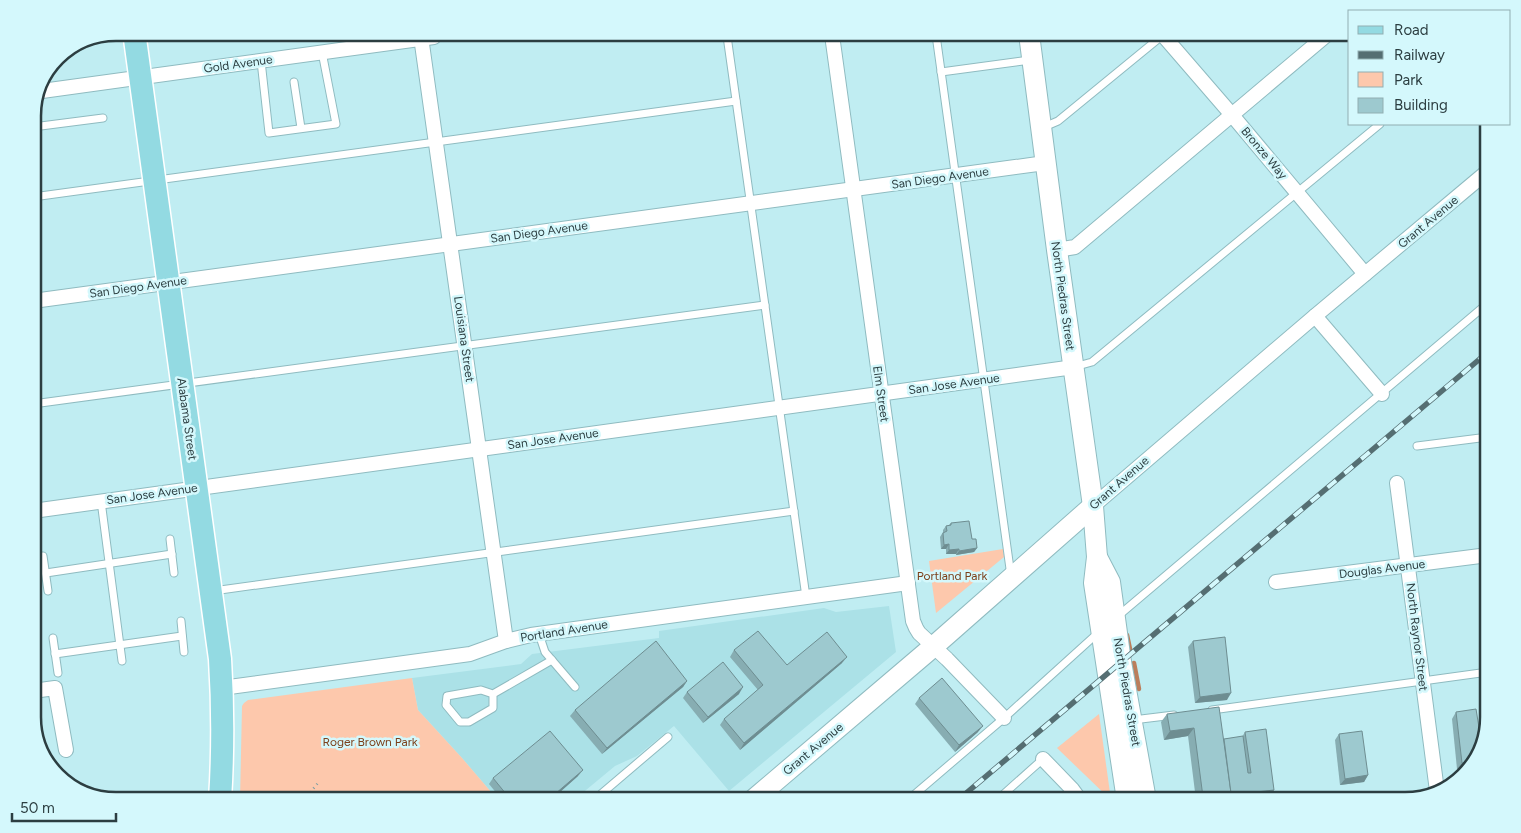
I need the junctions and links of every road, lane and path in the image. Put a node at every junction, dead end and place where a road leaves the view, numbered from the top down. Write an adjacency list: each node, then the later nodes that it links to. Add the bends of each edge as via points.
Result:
1 (135, 41): 15 (main road, Alabama Street)
2 (403, 41): 11 (street, Gold Avenue)
3 (425, 41): 25 (street, Louisiana Street)
4 (729, 41): 18 (lane)
5 (833, 41): 30 (street, Elm Street)
6 (937, 41): 14 (lane)
7 (1030, 41): 12 (main road, North Piedras Street)
8 (1154, 41): 24 (lane, via 1058,121)
9 (1168, 41): 19 (street, Bronze Way)
10 (1320, 41): 19 (street)
11 (322, 52): 13 (street, Gold Avenue); 23 (lane, via 336,124)
12 (1032, 60): 14 (lane); 24 (main road, North Piedras Street)
13 (261, 61): 15 (street, Gold Avenue); 23 (lane, via 269,133)
14 (941, 72): 27 (lane)
15 (141, 78): 17 (street, Gold Avenue); 29 (main road, Alabama Street)
16 (294, 82): 23 (lane)
17 (46, 90)
18 (736, 101): 25 (lane); 33 (lane)
19 (1232, 115): 31 (street, Bronze Way); 35 (street, via 1075,247)
20 (103, 118): 22 (lane)
21 (1379, 125): 31 (lane)
22 (41, 126)
23 (301, 128)
24 (1041, 128): 26 (main road, North Piedras Street)
25 (435, 142): 29 (lane); 34 (street, Louisiana Street)
26 (1045, 163): 27 (street, San Diego Avenue); 35 (main road, North Piedras Street)
27 (955, 176): 30 (street, San Diego Avenue); 44 (lane)
28 (1480, 178): 36 (street, Grant Avenue)
29 (155, 180): 32 (lane); 37 (main road, Alabama Street)
30 (853, 190): 33 (street, San Diego Avenue); 46 (street, Elm Street)
31 (1297, 192): 36 (street, Bronze Way); 43 (lane, via 1092,362)
32 (41, 195)
33 (751, 204): 34 (street, San Diego Avenue); 39 (lane)
34 (450, 244): 37 (street, San Diego Avenue); 42 (street, Louisiana Street)
35 (1057, 250): 43 (main road, North Piedras Street)
36 (1365, 274): 41 (street, Grant Avenue)
37 (169, 282): 38 (street, San Diego Avenue); 45 (main road, Alabama Street)
38 (41, 300)
39 (765, 305): 42 (lane); 49 (lane)
40 (1480, 310): 47 (lane)
41 (1315, 316): 47 (street); 56 (street, Grant Avenue)
42 (464, 346): 45 (lane); 52 (street, Louisiana Street)
43 (1074, 367): 44 (street, San Jose Avenue); 56 (main road, North Piedras Street)
44 (984, 380): 46 (street, San Jose Avenue); 68 (lane)
45 (182, 384): 48 (lane); 54 (main road, Alabama Street)
46 (881, 394): 49 (street, San Jose Avenue); 70 (street, Elm Street)
47 (1382, 394): 75 (lane)
48 (41, 403)
49 (779, 408): 52 (street, San Jose Avenue); 58 (lane)
50 (1480, 438): 51 (lane)
51 (1417, 446)
52 (479, 450): 54 (street, San Jose Avenue); 60 (street, Louisiana Street)
53 (1397, 483): 65 (street, North Raynor Street)
54 (196, 488): 55 (street, San Jose Avenue); 72 (main road, Alabama Street)
55 (101, 501): 57 (street, San Jose Avenue); 64 (lane)
56 (1093, 506): 68 (main road, Grant Avenue); 75 (main road, North Piedras Street, via 1097,557 1094,583)
57 (41, 509)
58 (794, 511): 60 (lane); 73 (lane)
59 (170, 539): 61 (lane)
60 (494, 552): 72 (lane); 79 (street, Louisiana Street)
61 (172, 554): 64 (lane); 67 (lane)
62 (43, 556): 66 (lane)
63 (1480, 556): 65 (street, Douglas Avenue)
64 (109, 564): 66 (lane); 80 (lane)
65 (1408, 566): 69 (street, Douglas Avenue); 88 (street, North Raynor Street)
66 (46, 573): 71 (lane)
67 (174, 573)
68 (1011, 579): 81 (main road, Grant Avenue)
69 (1276, 582)
70 (908, 583): 73 (street, Portland Avenue); 81 (street, Elm Street, via 913,621)
71 (48, 590)
72 (211, 591): 90 (main road, Alabama Street)
73 (806, 597): 76 (street, Portland Avenue)
74 (181, 621): 77 (lane)
75 (1108, 625): 95 (lane); 96 (main road, North Piedras Street); 109 (main road, North Piedras Street)
76 (538, 634): 79 (street, Portland Avenue); 84 (lane)
77 (182, 636): 80 (lane); 82 (lane)
78 (53, 638): 83 (lane)
79 (506, 641): 90 (street, Portland Avenue, via 470,654)
80 (120, 644): 83 (lane); 85 (lane)
81 (934, 646): 95 (street, Elm Street); 105 (main road, Grant Avenue)
82 (184, 652)
83 (55, 654): 86 (lane)
84 (552, 660): 89 (lane); 92 (lane)
85 (122, 661)
86 (58, 673)
87 (1480, 673): 88 (lane)
88 (1422, 681): 93 (lane); 101 (street, North Raynor Street)
89 (575, 687)
90 (222, 688): 102 (main road, Alabama Street)
91 (41, 690): 98 (street, via 55,688)
92 (493, 694): 92 (lane, via 481,690 447,696 446,705 460,722 469,722 493,708)
93 (1207, 710)
94 (1178, 714): 96 (lane)
95 (1004, 718): 106 (lane)
96 (1132, 720): 110 (main road, North Piedras Street)
97 (668, 737): 104 (lane)
98 (66, 750)
99 (1043, 759): 107 (lane); 108 (street)
100 (318, 783): 103 (path)
101 (1436, 785)
102 (221, 792)
103 (311, 792)
104 (603, 792)
105 (762, 792)
106 (917, 792)
107 (1006, 792)
108 (1073, 792)
109 (1126, 792)
110 (1145, 792)

